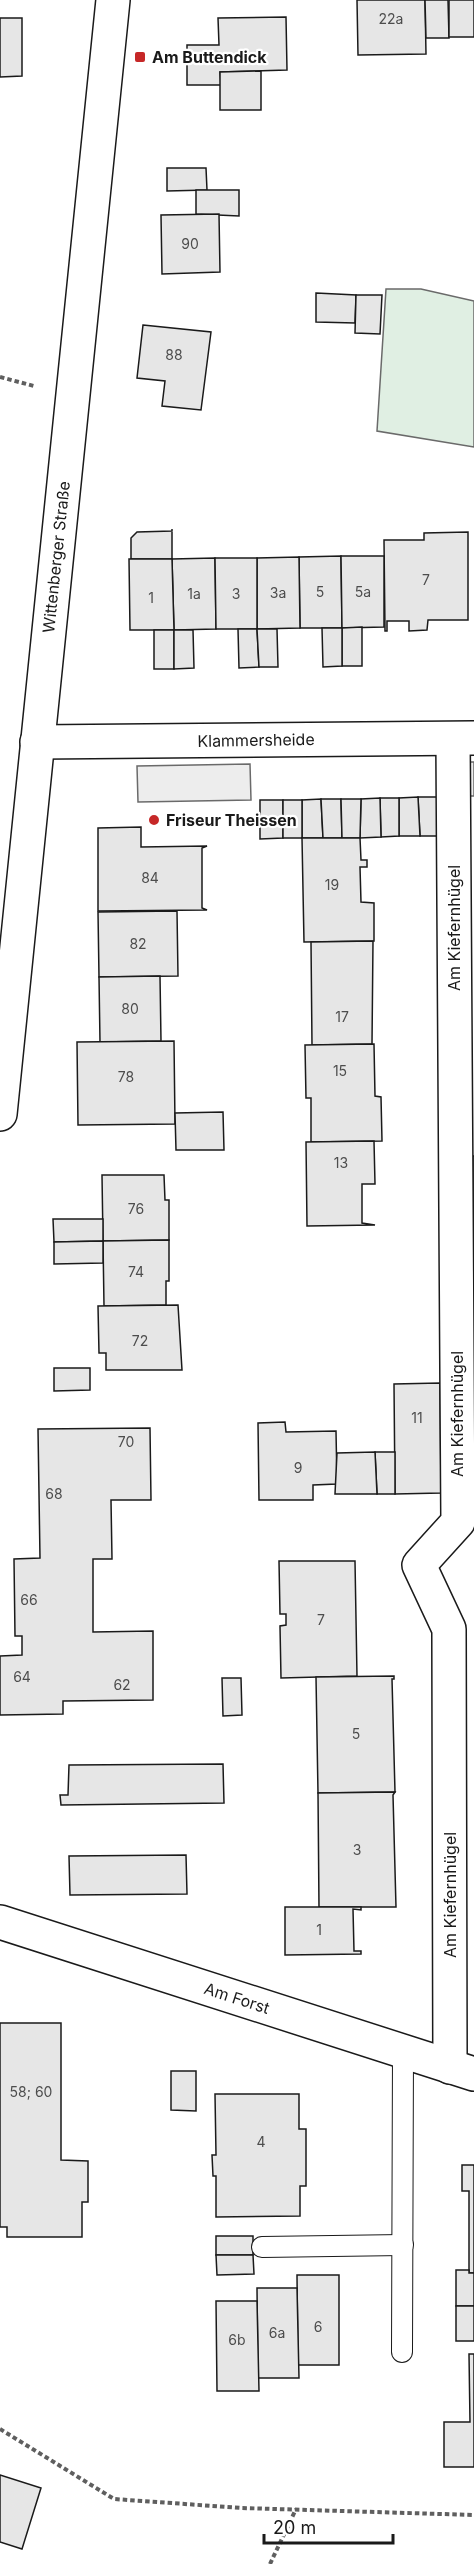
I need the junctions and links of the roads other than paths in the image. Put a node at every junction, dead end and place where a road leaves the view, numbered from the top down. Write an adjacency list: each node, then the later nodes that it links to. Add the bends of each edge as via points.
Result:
1 (113, 0): 3 (street, Wittenberger Straße)
2 (464, 739): 3 (street, Klammersheide); 5 (street, Am Kiefernhügel)
3 (37, 742): 4 (street, Wittenberger Straße)
4 (0, 1114)
5 (465, 1330): 8 (street, Am Kiefernhügel, via 458,1522 418,1565 449,1629)
6 (0, 1922): 7 (street, Am Forst)
7 (403, 2051): 8 (street, Am Forst); 9 (lane)
8 (462, 2071)
9 (403, 2245): 10 (lane); 11 (lane)
10 (262, 2247)
11 (402, 2352)

